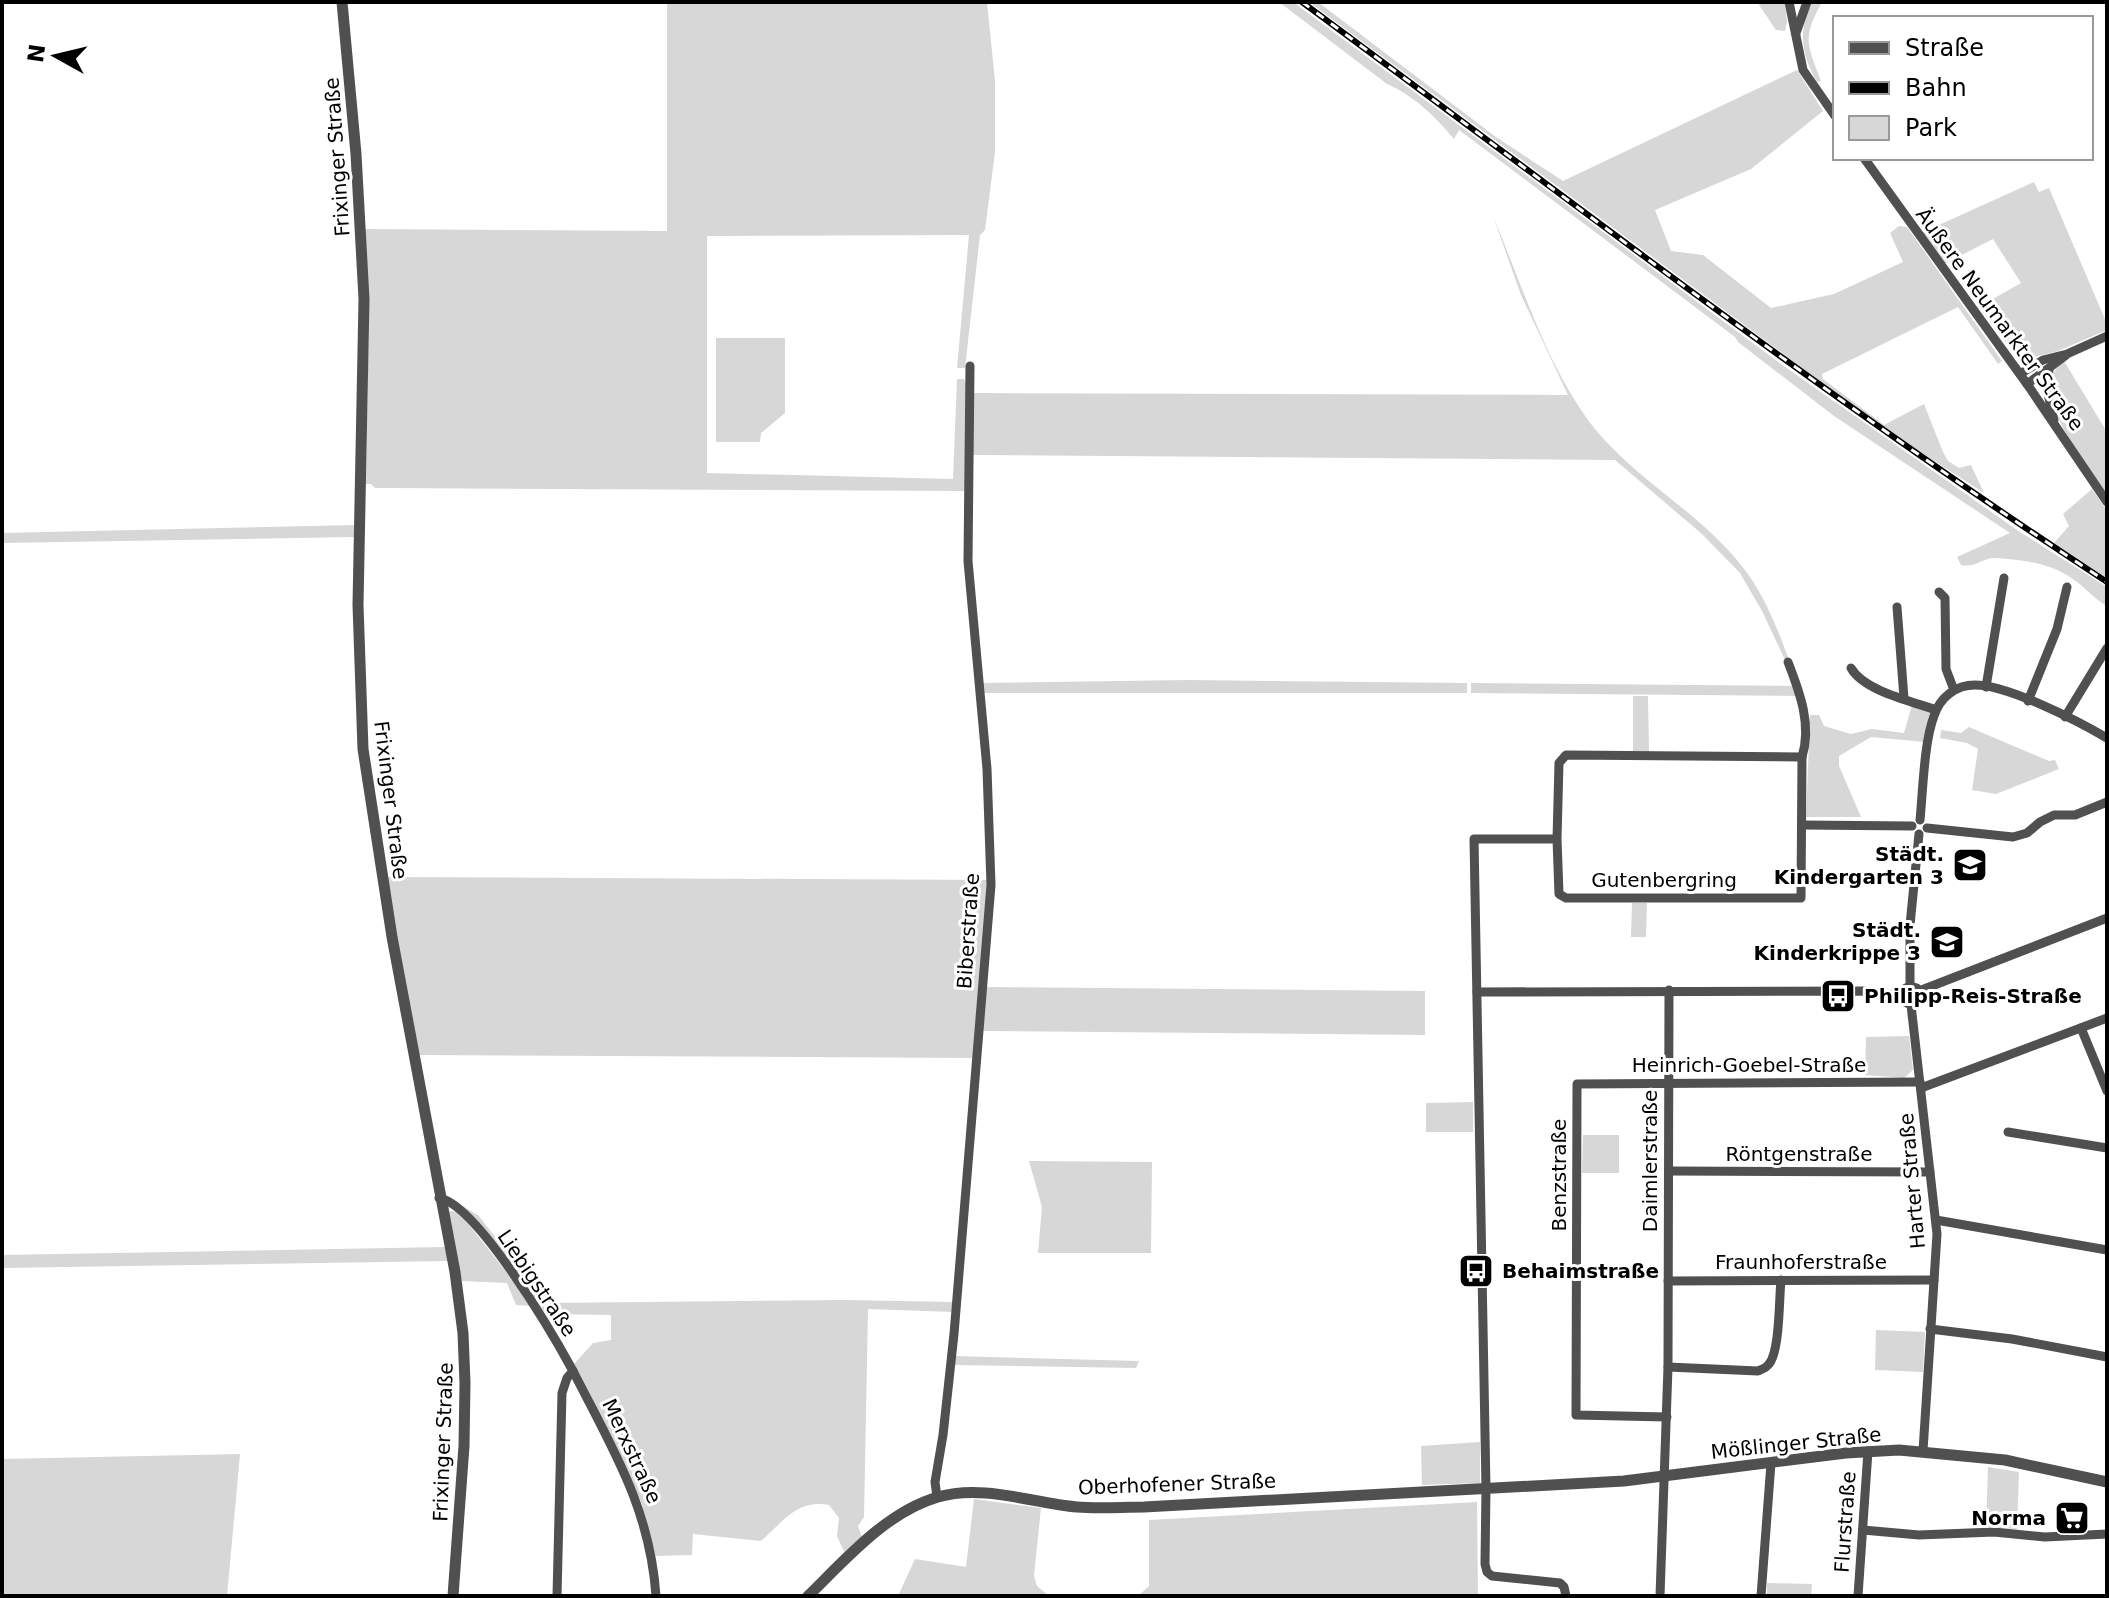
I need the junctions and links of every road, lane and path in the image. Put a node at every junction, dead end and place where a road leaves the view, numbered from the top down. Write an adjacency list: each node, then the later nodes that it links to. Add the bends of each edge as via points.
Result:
1 (342, 2): 50 (street, Frixinger Straße, via 364,299 358,605 363,749)
2 (1807, 2): 4 (street)
3 (1791, 5): 4 (street)
4 (1796, 36): 5 (street, via 1803,70)
5 (1833, 113)
6 (1865, 160): 11 (street, Äußere Neumarkter Straße)
7 (2107, 336): 8 (street)
8 (2067, 354): 10 (street); 11 (street)
9 (970, 366): 67 (street, Biberstraße, via 968,561 987,769 991,885)
10 (2050, 368): 12 (street); 13 (street, via 2047,390)
11 (2020, 374): 12 (street, Äußere Neumarkter Straße)
12 (2027, 384): 13 (street, Äußere Neumarkter Straße)
13 (2056, 427): 14 (street, Äußere Neumarkter Straße)
14 (2107, 502)
15 (2004, 578): 22 (street)
16 (2067, 587): 25 (street, via 2057,629)
17 (1939, 592): 23 (street, via 1945,598 1946,669)
18 (1897, 607): 24 (street)
19 (2107, 648): 27 (street)
20 (1788, 662): 29 (street, Gutenbergring, via 1804,703)
21 (1851, 668): 24 (street, via 1861,681)
22 (1986, 687): 23 (street); 25 (street)
23 (1954, 690): 26 (street)
24 (1904, 698): 26 (street)
25 (2028, 701): 27 (street)
26 (1936, 710): 32 (street)
27 (2065, 717): 28 (street)
28 (2107, 738)
29 (1802, 757): 31 (street, Gutenbergring); 33 (street, Gutenbergring, via 1566,755 1559,763)
30 (2107, 802): 32 (street, via 2075,815 2054,815 2013,837)
31 (1802, 825): 32 (street); 33 (street, Gutenbergring, via 1801,898 1566,898 1559,894)
32 (1920, 827): 35 (street, via 1910,925)
33 (1557, 839): 37 (street, via 1474,839)
34 (2107, 918): 35 (street)
35 (1915, 988): 38 (street, via 1904,989); 39 (street, via 1918,1001)
36 (1669, 990): 37 (street); 38 (street, via 1869,991); 42 (street, Daimlerstraße)
37 (1477, 992): 66 (street)
38 (1901, 996): 39 (street)
39 (1911, 1005): 44 (street, Harter Straße)
40 (2107, 1018): 41 (street)
41 (2081, 1028): 44 (street); 45 (street)
42 (1668, 1083): 43 (street, Heinrich-Goebel-Straße); 44 (street, Heinrich-Goebel-Straße); 48 (street, Daimlerstraße)
43 (1577, 1084): 60 (street, Benzstraße, via 1576,1415)
44 (1921, 1085): 49 (street, Harter Straße)
45 (2107, 1091)
46 (2008, 1132): 47 (street)
47 (2107, 1148)
48 (1669, 1171): 49 (street, Röntgenstraße); 55 (street, Daimlerstraße)
49 (1930, 1172): 51 (street, Harter Straße)
50 (439, 1198): 59 (street, Liebigstraße, via 460,1208 503,1260); 70 (street, Frixinger Straße, via 455,1272 464,1356 464,1446)
51 (1936, 1220): 52 (street); 54 (street, Harter Straße)
52 (2107, 1250)
53 (1781, 1280): 54 (street, Fraunhoferstraße); 55 (street, Fraunhoferstraße); 58 (street, via 1774,1350 1766,1368)
54 (1934, 1280): 56 (street, Harter Straße)
55 (1668, 1281): 58 (street, Daimlerstraße)
56 (1930, 1329): 57 (street); 62 (street, Harter Straße)
57 (2107, 1357)
58 (1668, 1367): 60 (street, Daimlerstraße)
59 (573, 1371): 71 (street, via 562,1393); 72 (street, Merxstraße, via 638,1502)
60 (1667, 1417): 64 (street, Daimlerstraße)
61 (1868, 1451): 62 (street, Mößlinger Straße); 63 (street, Mößlinger Straße); 68 (street, Flurstraße)
62 (1923, 1451): 65 (street, Mößlinger Straße, via 2005,1460)
63 (1771, 1463): 64 (street, Mößlinger Straße); 76 (street)
64 (1664, 1476): 66 (street, Mößlinger Straße); 75 (street, Daimlerstraße)
65 (2107, 1482)
66 (1486, 1488): 67 (street, Oberhofener Straße, via 1113,1508 971,1493); 74 (street, via 1487,1572 1560,1583)
67 (937, 1497): 73 (street, Oberhofener Straße, via 873,1536)
68 (1863, 1530): 69 (street, via 1919,1535); 77 (street, Flurstraße)
69 (2107, 1534)
70 (453, 1596)
71 (557, 1596)
72 (656, 1596)
73 (808, 1596)
74 (1566, 1596)
75 (1660, 1596)
76 (1761, 1596)
77 (1858, 1596)

